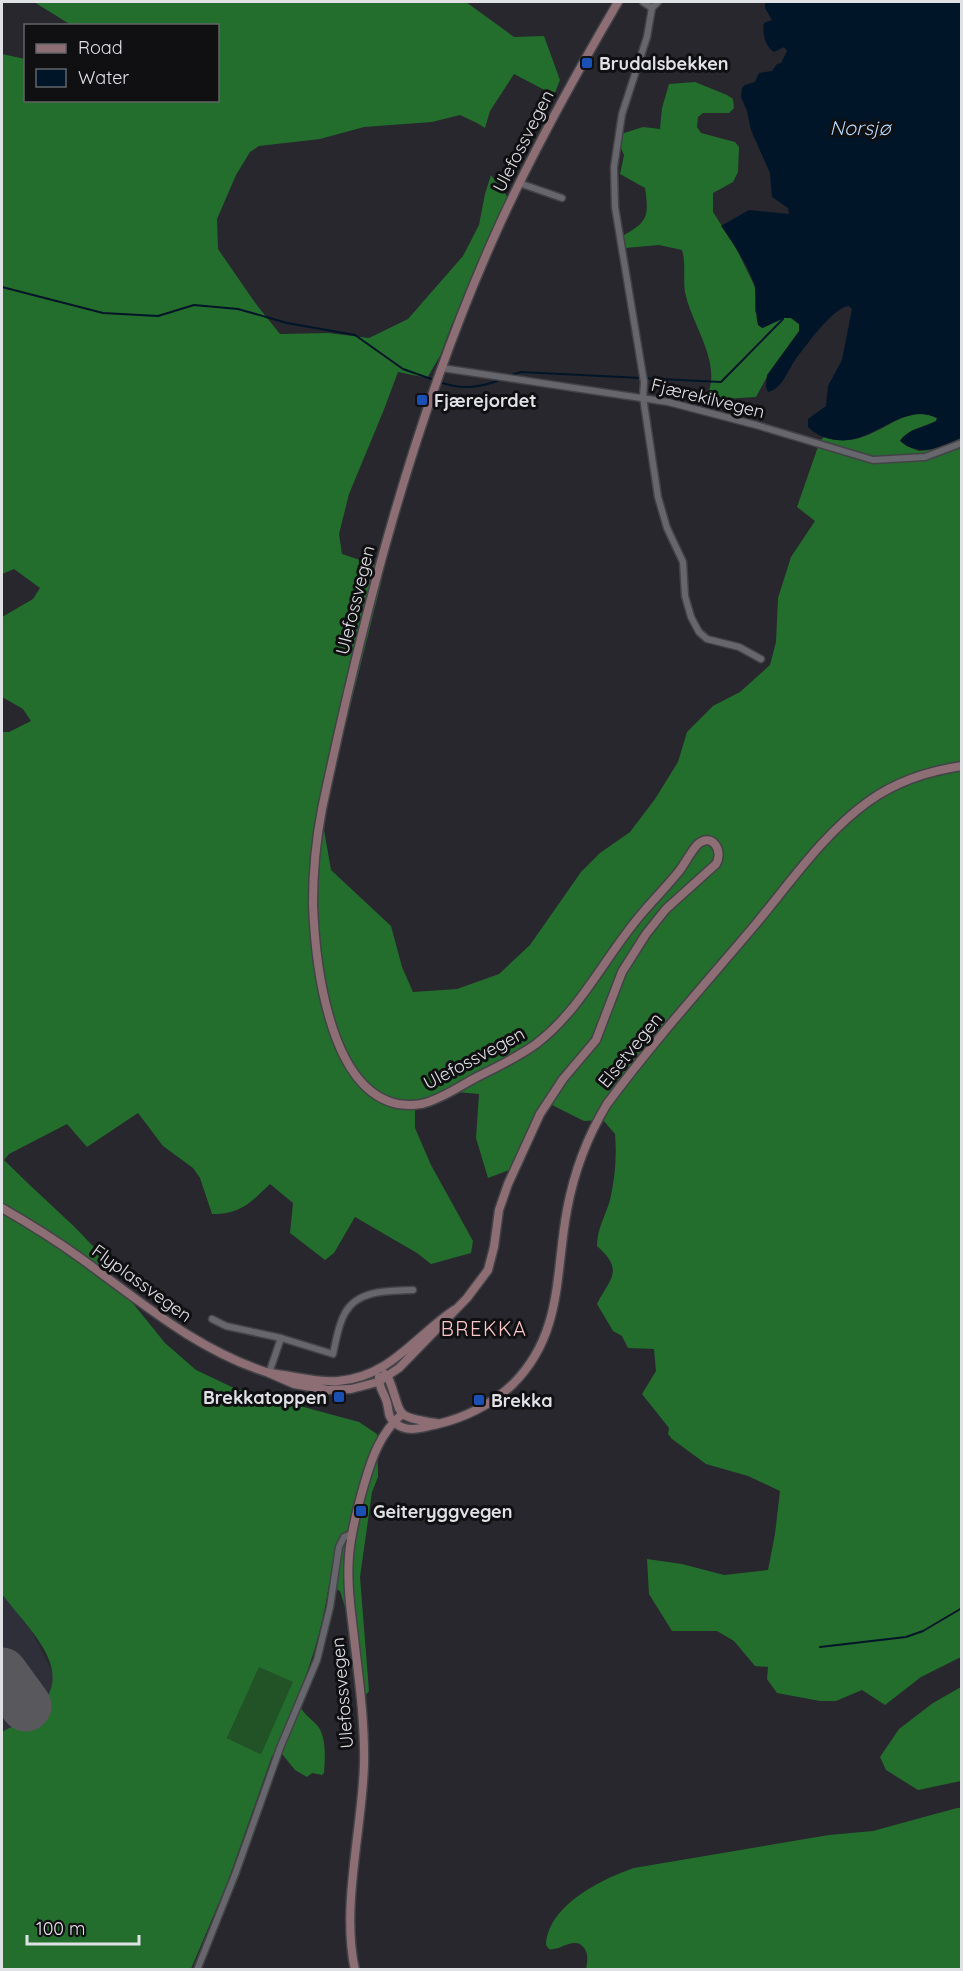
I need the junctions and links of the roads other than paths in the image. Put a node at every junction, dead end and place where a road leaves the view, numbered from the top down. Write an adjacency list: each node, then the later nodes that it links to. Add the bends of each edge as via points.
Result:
1 (618, 2): 5 (street, Ulefossvegen, via 549,121)
2 (643, 2): 4 (street)
3 (658, 2): 4 (street)
4 (652, 8): 8 (street, via 649,31 622,114 614,185 644,382)
5 (519, 183): 6 (street); 7 (street, Ulefossvegen)
6 (562, 198)
7 (442, 368): 8 (street, Fjærekilvegen); 14 (street, Ulefossvegen, via 393,520 317,833 313,903 316,948 329,1012 350,1068 384,1100 416,1105 444,1095 523,1053 563,1020 585,994 628,930 698,844 713,842 720,854 716,864 657,920 628,962 596,1040 554,1092 529,1136 502,1200 488,1270)
8 (643, 397): 9 (street, Fjærekilvegen, via 736,419 873,460 925,457); 10 (street, via 658,497 683,562 691,617 707,639 739,647)
9 (962, 443)
10 (761, 659)
11 (962, 765): 23 (street, Elsetvegen, via 897,784 844,822 618,1089 591,1132 574,1176 555,1305 541,1347 521,1375 494,1400 465,1417)
12 (2, 1208): 18 (street, Flyplassvegen, via 64,1247 185,1335 226,1357)
13 (413, 1290): 16 (street, Flyplassvegen, via 374,1293 356,1302 344,1314 333,1354)
14 (454, 1310): 17 (street, Ulefossvegen); 19 (street, Ulefossvegen)
15 (212, 1318): 16 (street, Flyplassvegen, via 226,1326)
16 (281, 1338): 18 (street)
17 (380, 1370): 18 (street, Flyplassvegen, via 338,1381); 19 (street); 20 (street)
18 (269, 1373): 20 (street, Flyplassvegen, via 294,1384 328,1390)
19 (388, 1377): 20 (street, Ulefossvegen); 21 (street)
20 (378, 1382): 22 (street)
21 (402, 1414): 22 (street, Ulefossvegen); 23 (street, Elsetvegen, via 412,1420)
22 (393, 1422): 23 (street, Elsetvegen, via 411,1429); 24 (street, Ulefossvegen, via 377,1445)
23 (437, 1424)
24 (351, 1534): 25 (street, via 344,1537 339,1547 317,1660); 26 (street, Ulefossvegen, via 349,1597 364,1732 351,1903)
25 (196, 1970)
26 (355, 1970)

